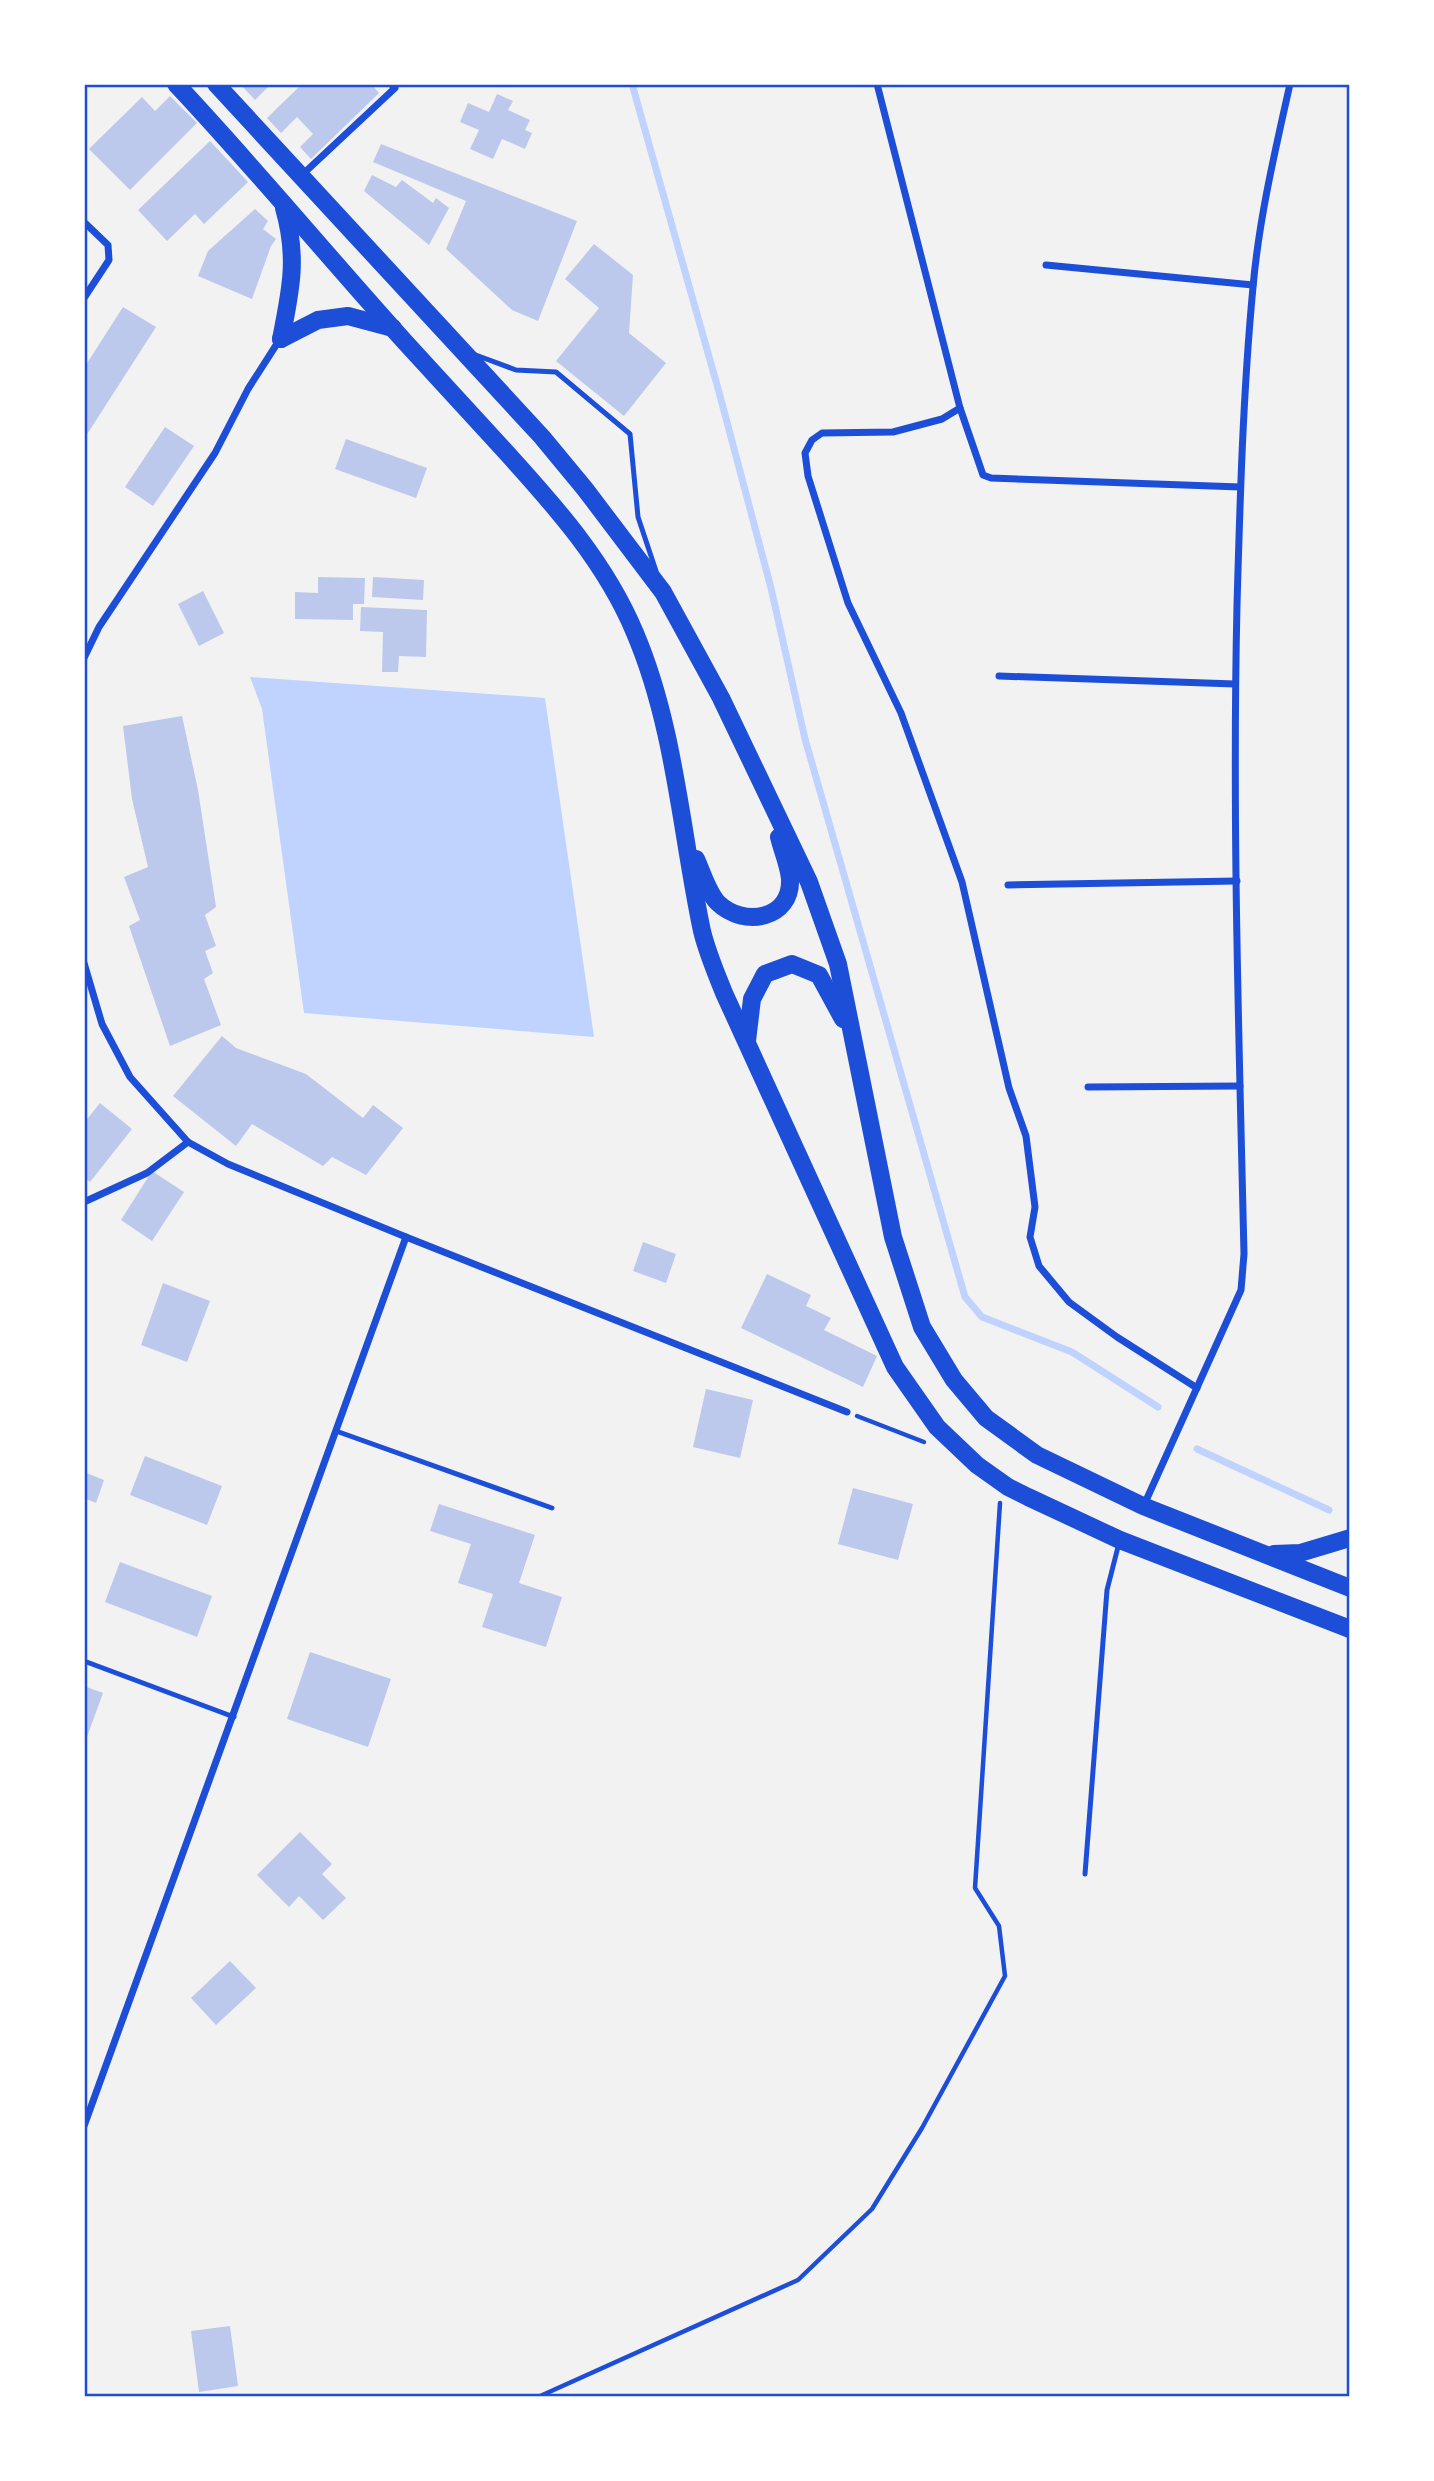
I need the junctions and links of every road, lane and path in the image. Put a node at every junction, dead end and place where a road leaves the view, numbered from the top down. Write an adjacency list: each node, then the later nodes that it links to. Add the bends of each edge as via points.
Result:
1 (176, 84): 7 (main road)
2 (216, 84): 6 (main road)
3 (391, 84): 6 (street, via 395,88)
4 (877, 84): 15 (street)
5 (1290, 84): 10 (street, via 1271,166)
6 (300, 176): 14 (main road)
7 (283, 203): 12 (main road); 13 (main road, via 292,236 293,265)
8 (84, 222): 11 (street, via 108,246 109,260)
9 (1046, 265): 10 (street)
10 (1253, 285): 16 (street)
11 (84, 298)
12 (393, 328): 13 (main road, via 348,316 318,320); 22 (main road, via 540,489 618,596 636,635 662,717)
13 (281, 339): 18 (street, via 248,389 215,453 99,627)
14 (460, 349): 17 (main road, via 542,437); 17 (lane, via 516,370 556,372 629,434 638,517)
15 (960, 408): 16 (street, via 980,470 991,478); 34 (street, via 942,419 893,432 822,433 805,453 808,476 848,603 901,713 962,882 1009,1088 1026,1136 1035,1207 1030,1237 1040,1266 1069,1302 1116,1338)
16 (1240, 486): 20 (street)
17 (663, 592): 21 (main road, via 721,698)
18 (84, 658)
19 (999, 676): 20 (street)
20 (1236, 684): 23 (street)
21 (770, 803): 22 (main road, via 790,881 784,902 763,918 738,917 717,902); 27 (main road, via 809,882 838,964)
22 (688, 842): 28 (main road, via 703,934)
23 (1237, 881): 24 (street); 29 (street)
24 (1008, 885)
25 (84, 963): 26 (street)
26 (87, 985): 31 (street, via 130,1077)
27 (851, 1033): 28 (main road, via 819,975 792,964 765,974 752,999); 39 (main road, via 892,1237 922,1327 954,1380 986,1418 1037,1455)
28 (747, 1041): 38 (main road, via 895,1367 937,1427)
29 (1240, 1086): 30 (street); 34 (street, via 1241,1290)
30 (1088, 1087)
31 (188, 1142): 32 (street, via 147,1173); 33 (street, via 228,1164)
32 (84, 1202)
33 (406, 1237): 35 (street); 36 (street)
34 (1197, 1388): 39 (street)
35 (846, 1412): 37 (path)
36 (336, 1431): 40 (lane); 47 (street)
37 (927, 1443)
38 (1007, 1487): 42 (main road); 50 (path, via 1001,1497 997,1537 975,1888 999,1926 1005,1976 872,2209 798,2280)
39 (1143, 1506): 43 (main road)
40 (552, 1508)
41 (1350, 1538): 43 (main road, via 1300,1553)
42 (1120, 1540): 45 (main road); 48 (lane, via 1107,1590)
43 (1267, 1554): 44 (main road)
44 (1350, 1588)
45 (1350, 1629)
46 (84, 1661): 47 (lane)
47 (233, 1717): 49 (street)
48 (1085, 1874)
49 (84, 2126)
50 (538, 2397)

